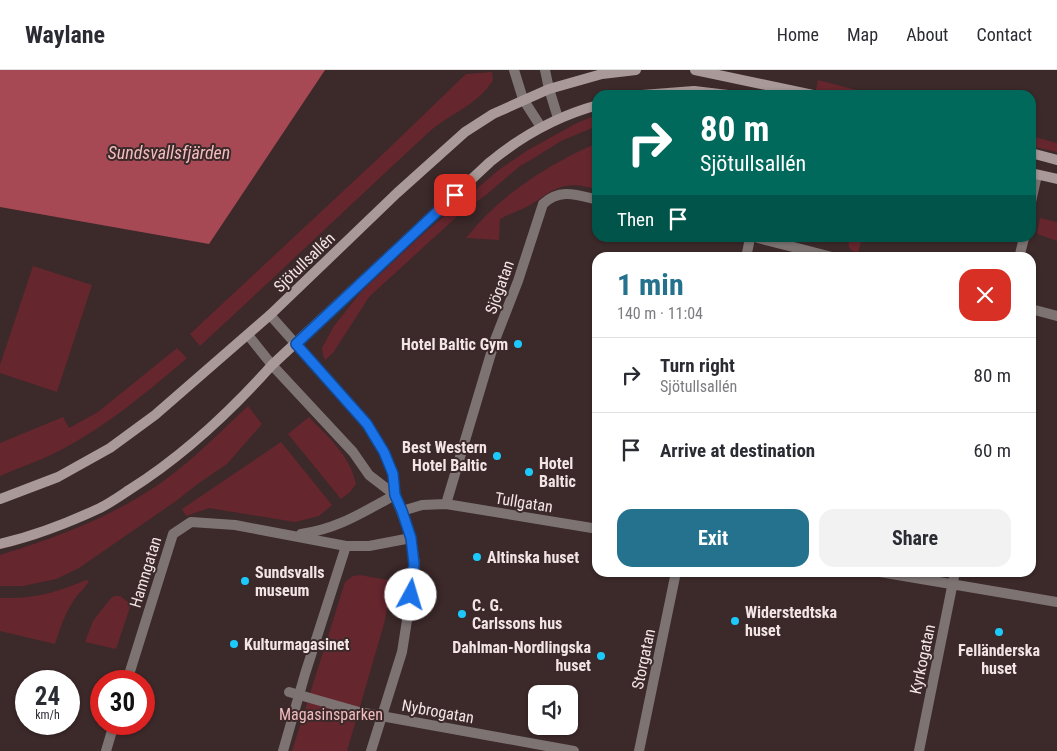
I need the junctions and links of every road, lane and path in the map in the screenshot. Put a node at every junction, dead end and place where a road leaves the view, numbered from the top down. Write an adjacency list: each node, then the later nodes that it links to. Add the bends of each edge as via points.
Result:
1 (514, 70): 7 (street)
2 (546, 70): 5 (street)
3 (636, 70): 5 (main road, Sjötullsallén, via 602,74)
4 (695, 70): 6 (main road)
5 (549, 89): 7 (main road, Sjötullsallén); 9 (street)
6 (789, 90)
7 (523, 99): 10 (street); 19 (main road, Sjötullsallén, via 464,132)
8 (592, 107): 9 (main road)
9 (558, 118): 10 (main road)
10 (541, 127): 22 (main road, via 490,162)
11 (1036, 154): 12 (main road)
12 (1057, 160)
13 (1036, 175): 14 (main road)
14 (1057, 180)
15 (592, 199): 26 (street, Sjögatan, via 565,193 550,197 543,204 495,340)
16 (774, 242): 17 (street)
17 (813, 252)
18 (1036, 310): 20 (street)
19 (270, 315): 21 (main road, Sjötullsallén); 22 (street)
20 (1057, 316)
21 (248, 335): 23 (street); 25 (main road, Sjötullsallén, via 155,416 110,448 58,477)
22 (296, 344): 23 (main road); 24 (street, via 367,424 393,474)
23 (272, 365): 24 (street, via 337,433 369,475); 31 (main road, via 244,396 148,478 102,507 60,526)
24 (395, 495): 27 (street); 29 (street, Hamngatan, via 345,522 321,531)
25 (0, 499)
26 (446, 504): 27 (street, via 422,505); 28 (street, Tullgatan)
27 (402, 511): 30 (street)
28 (592, 528)
29 (293, 535): 32 (street, Hamngatan); 38 (street, Hamngatan, via 192,522 173,534)
30 (411, 538): 32 (street, Hamngatan, via 369,546); 40 (street, via 414,564 402,652)
31 (0, 544)
32 (346, 546): 39 (street)
33 (675, 577): 46 (street, Storgatan)
34 (908, 577): 36 (street)
35 (954, 577): 36 (street, Kyrkogatan)
36 (953, 585): 37 (street); 47 (street, Kyrkogatan)
37 (1057, 602)
38 (130, 670)
39 (294, 694): 40 (street, Nybrogatan); 43 (street)
40 (382, 716): 44 (street); 45 (street, Nybrogatan)
41 (111, 735): 42 (street)
42 (106, 751)
43 (283, 751)
44 (371, 751)
45 (574, 751)
46 (640, 751)
47 (918, 751)

